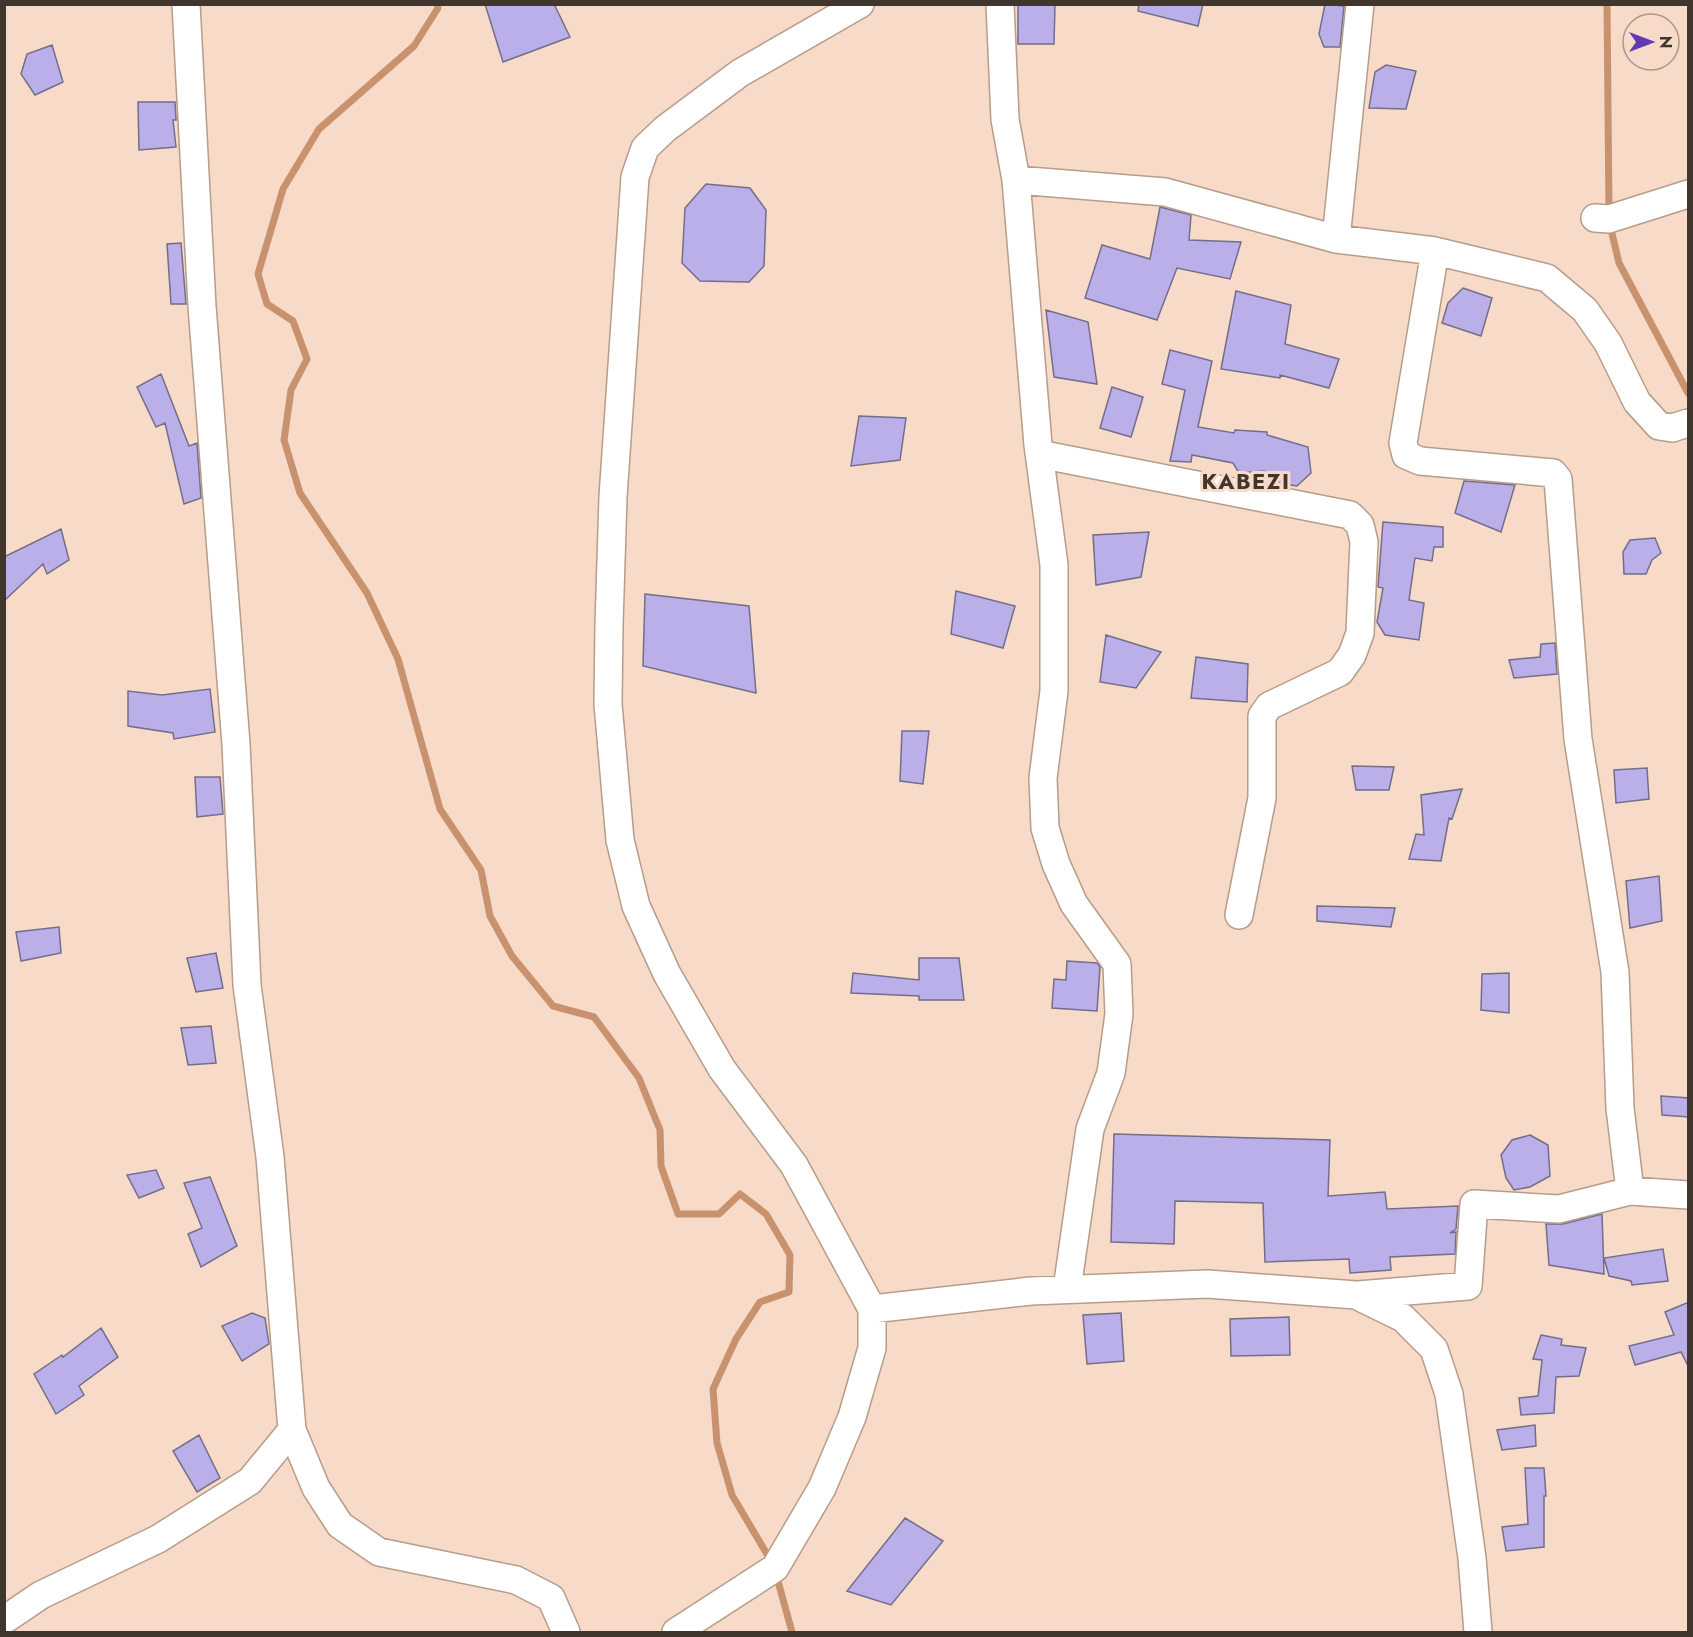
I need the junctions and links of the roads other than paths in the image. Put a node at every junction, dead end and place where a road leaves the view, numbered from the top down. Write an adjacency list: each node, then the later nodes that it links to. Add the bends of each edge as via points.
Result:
1 (186, 4): 18 (street, via 202,306 236,744 247,985 270,1157)
2 (860, 4): 17 (street, via 740,73 665,129 645,148 634,177 613,497 608,704 620,840 636,906 668,974 722,1069 794,1165)
3 (1000, 4): 5 (street, via 1005,119)
4 (1360, 4): 8 (street)
5 (1016, 180): 8 (street, via 1165,192); 11 (street)
6 (1689, 194): 7 (street, via 1609,219)
7 (1595, 218)
8 (1336, 239): 9 (street)
9 (1435, 251): 10 (street, via 1547,278 1585,310 1608,343 1637,402 1659,426 1672,428); 13 (street, via 1403,450 1411,459 1420,461 1553,473 1558,479 1578,739 1615,972 1620,1108)
10 (1689, 423)
11 (1039, 454): 12 (street, via 1350,515 1360,525 1364,542 1360,633 1352,655 1340,672 1269,706 1262,716 1262,798); 15 (street, via 1054,566 1054,691 1043,778 1045,828 1074,904 1117,964 1119,1014 1111,1073 1090,1129)
12 (1239, 915)
13 (1630, 1191): 14 (street); 16 (street, via 1559,1209 1474,1204 1468,1286)
14 (1689, 1195)
15 (1067, 1289): 16 (street, via 1207,1284); 17 (street)
16 (1356, 1295): 22 (street, via 1402,1318 1434,1350 1449,1394)
17 (872, 1310): 21 (street, via 872,1348 852,1417 822,1488 775,1568)
18 (292, 1430): 19 (street, via 250,1481 158,1539 41,1595); 20 (street, via 316,1488 340,1525 380,1552 516,1580 551,1598)
19 (4, 1620)
20 (566, 1632)
21 (676, 1632)
22 (1478, 1632)

